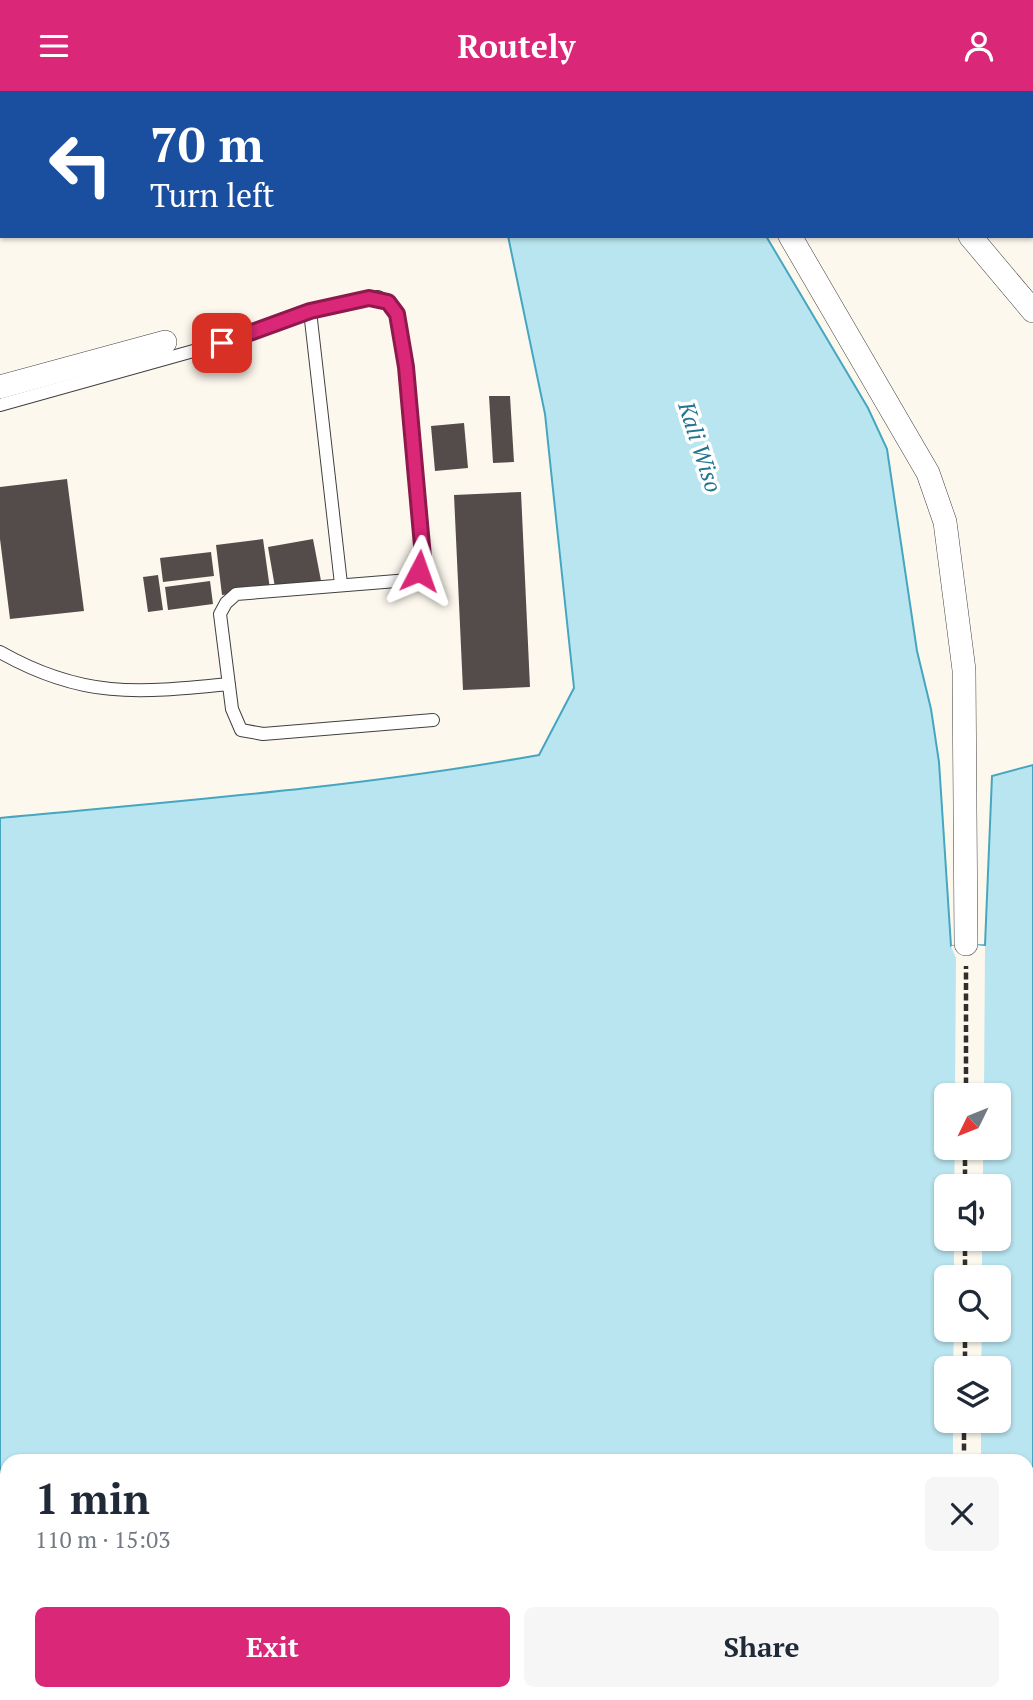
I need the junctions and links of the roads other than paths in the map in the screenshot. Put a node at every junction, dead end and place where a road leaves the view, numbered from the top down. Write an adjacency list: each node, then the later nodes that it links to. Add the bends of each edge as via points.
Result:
1 (791, 238): 12 (street, via 928,473 941,506 964,670)
2 (972, 238): 4 (street)
3 (310, 311): 7 (lane, via 222,343); 8 (lane); 8 (lane, via 369,298 388,302 397,314 406,367 423,557 419,571 409,580)
4 (1033, 311)
5 (165, 342): 6 (street)
6 (0, 387)
7 (0, 405)
8 (341, 584): 10 (lane, via 236,594 220,614)
9 (0, 652): 10 (lane, via 74,685 139,692)
10 (229, 684): 11 (lane, via 241,730 262,734)
11 (433, 720)
12 (966, 944)

